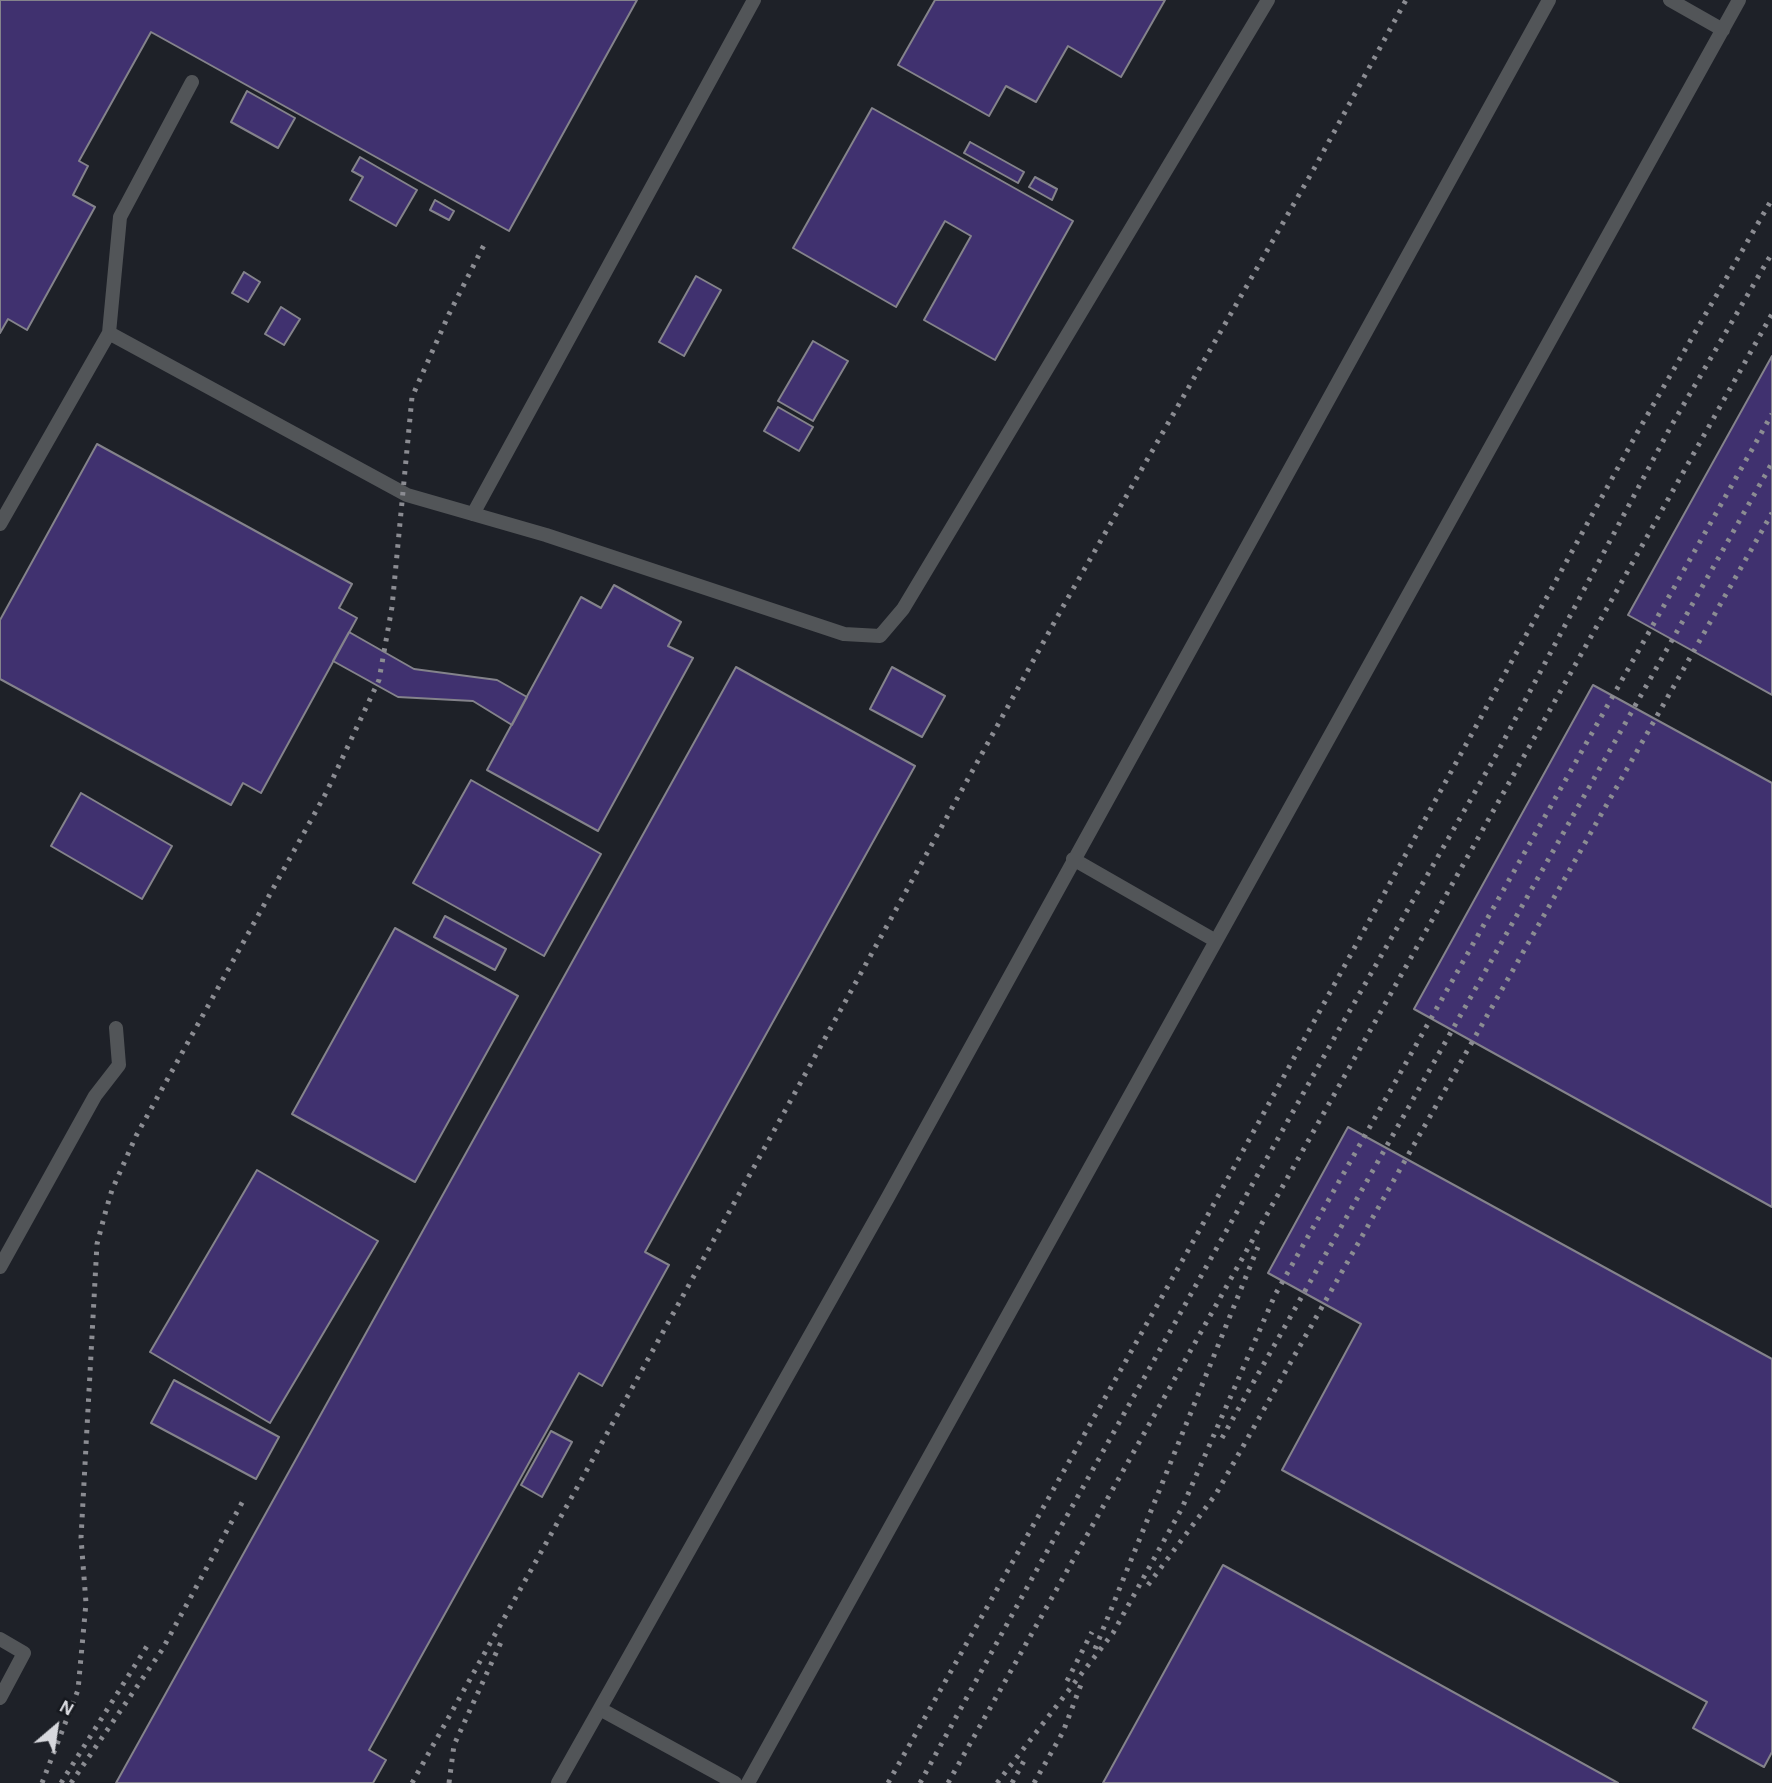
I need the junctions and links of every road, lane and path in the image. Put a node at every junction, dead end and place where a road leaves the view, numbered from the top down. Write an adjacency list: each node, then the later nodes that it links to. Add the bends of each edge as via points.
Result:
1 (754, 0): 9 (lane)
2 (1268, 0): 9 (lane, via 904,609 880,636 844,634)
3 (1549, 0): 11 (lane)
4 (1670, 0): 6 (lane)
5 (1739, 0): 6 (lane)
6 (1723, 30): 12 (lane)
7 (192, 82): 8 (lane, via 120,217)
8 (109, 333): 9 (lane, via 407,495); 10 (lane)
9 (473, 514)
10 (0, 524)
11 (1073, 859): 12 (lane); 17 (lane)
12 (1216, 941): 20 (lane)
13 (116, 1028): 14 (lane, via 119,1065 95,1096)
14 (0, 1267)
15 (0, 1639): 16 (lane, via 24,1653)
16 (0, 1698)
17 (600, 1709): 18 (lane); 19 (lane)
18 (558, 1783)
19 (735, 1783)
20 (748, 1783)

